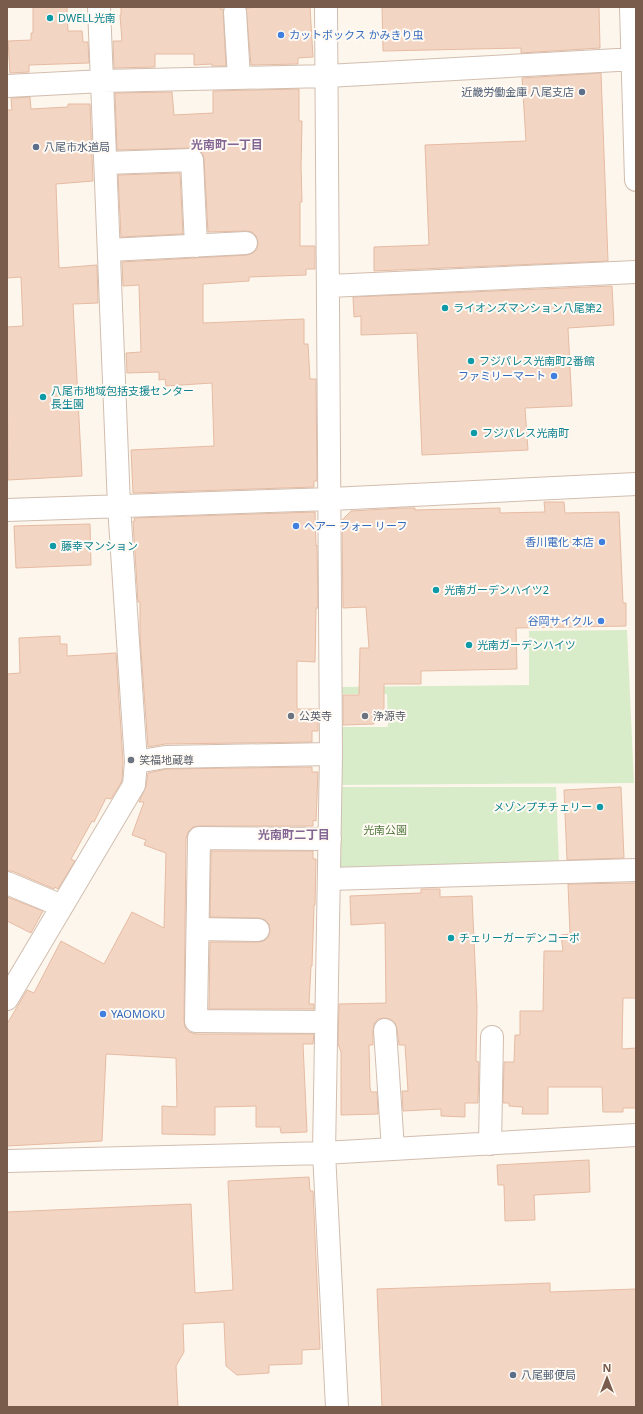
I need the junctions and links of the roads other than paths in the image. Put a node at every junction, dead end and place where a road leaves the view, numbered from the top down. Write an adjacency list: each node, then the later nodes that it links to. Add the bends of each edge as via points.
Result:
1 (99, 7): 8 (street)
2 (326, 7): 6 (street)
3 (631, 7): 5 (street)
4 (235, 12): 7 (street)
5 (634, 60): 6 (street); 11 (street)
6 (327, 76): 7 (street); 16 (street)
7 (239, 78): 8 (street)
8 (103, 81): 9 (street); 10 (street)
9 (7, 86)
10 (106, 163): 13 (street, via 192,160); 14 (street)
11 (636, 180)
12 (246, 243): 13 (street)
13 (196, 246): 14 (street)
14 (109, 250): 19 (street)
15 (636, 272): 16 (street)
16 (329, 286): 18 (street)
17 (636, 484): 18 (street)
18 (331, 499): 19 (street); 21 (street)
19 (119, 506): 20 (street); 22 (street)
20 (7, 510)
21 (331, 754): 22 (street, via 165,757); 23 (street)
22 (136, 762): 27 (street, via 134,785)
23 (330, 839): 25 (street); 28 (street, via 199,838)
24 (636, 870): 25 (street)
25 (329, 879): 31 (street)
26 (7, 883): 27 (street)
27 (62, 906): 30 (street)
28 (198, 929): 29 (street); 31 (street, via 196,1021)
29 (258, 930)
30 (7, 999)
31 (326, 1022): 37 (street)
32 (385, 1030): 36 (street)
33 (492, 1038): 35 (street)
34 (636, 1135): 35 (street)
35 (490, 1144): 36 (street)
36 (393, 1149): 37 (street)
37 (324, 1153): 38 (street); 39 (street)
38 (7, 1162)
39 (337, 1407)

